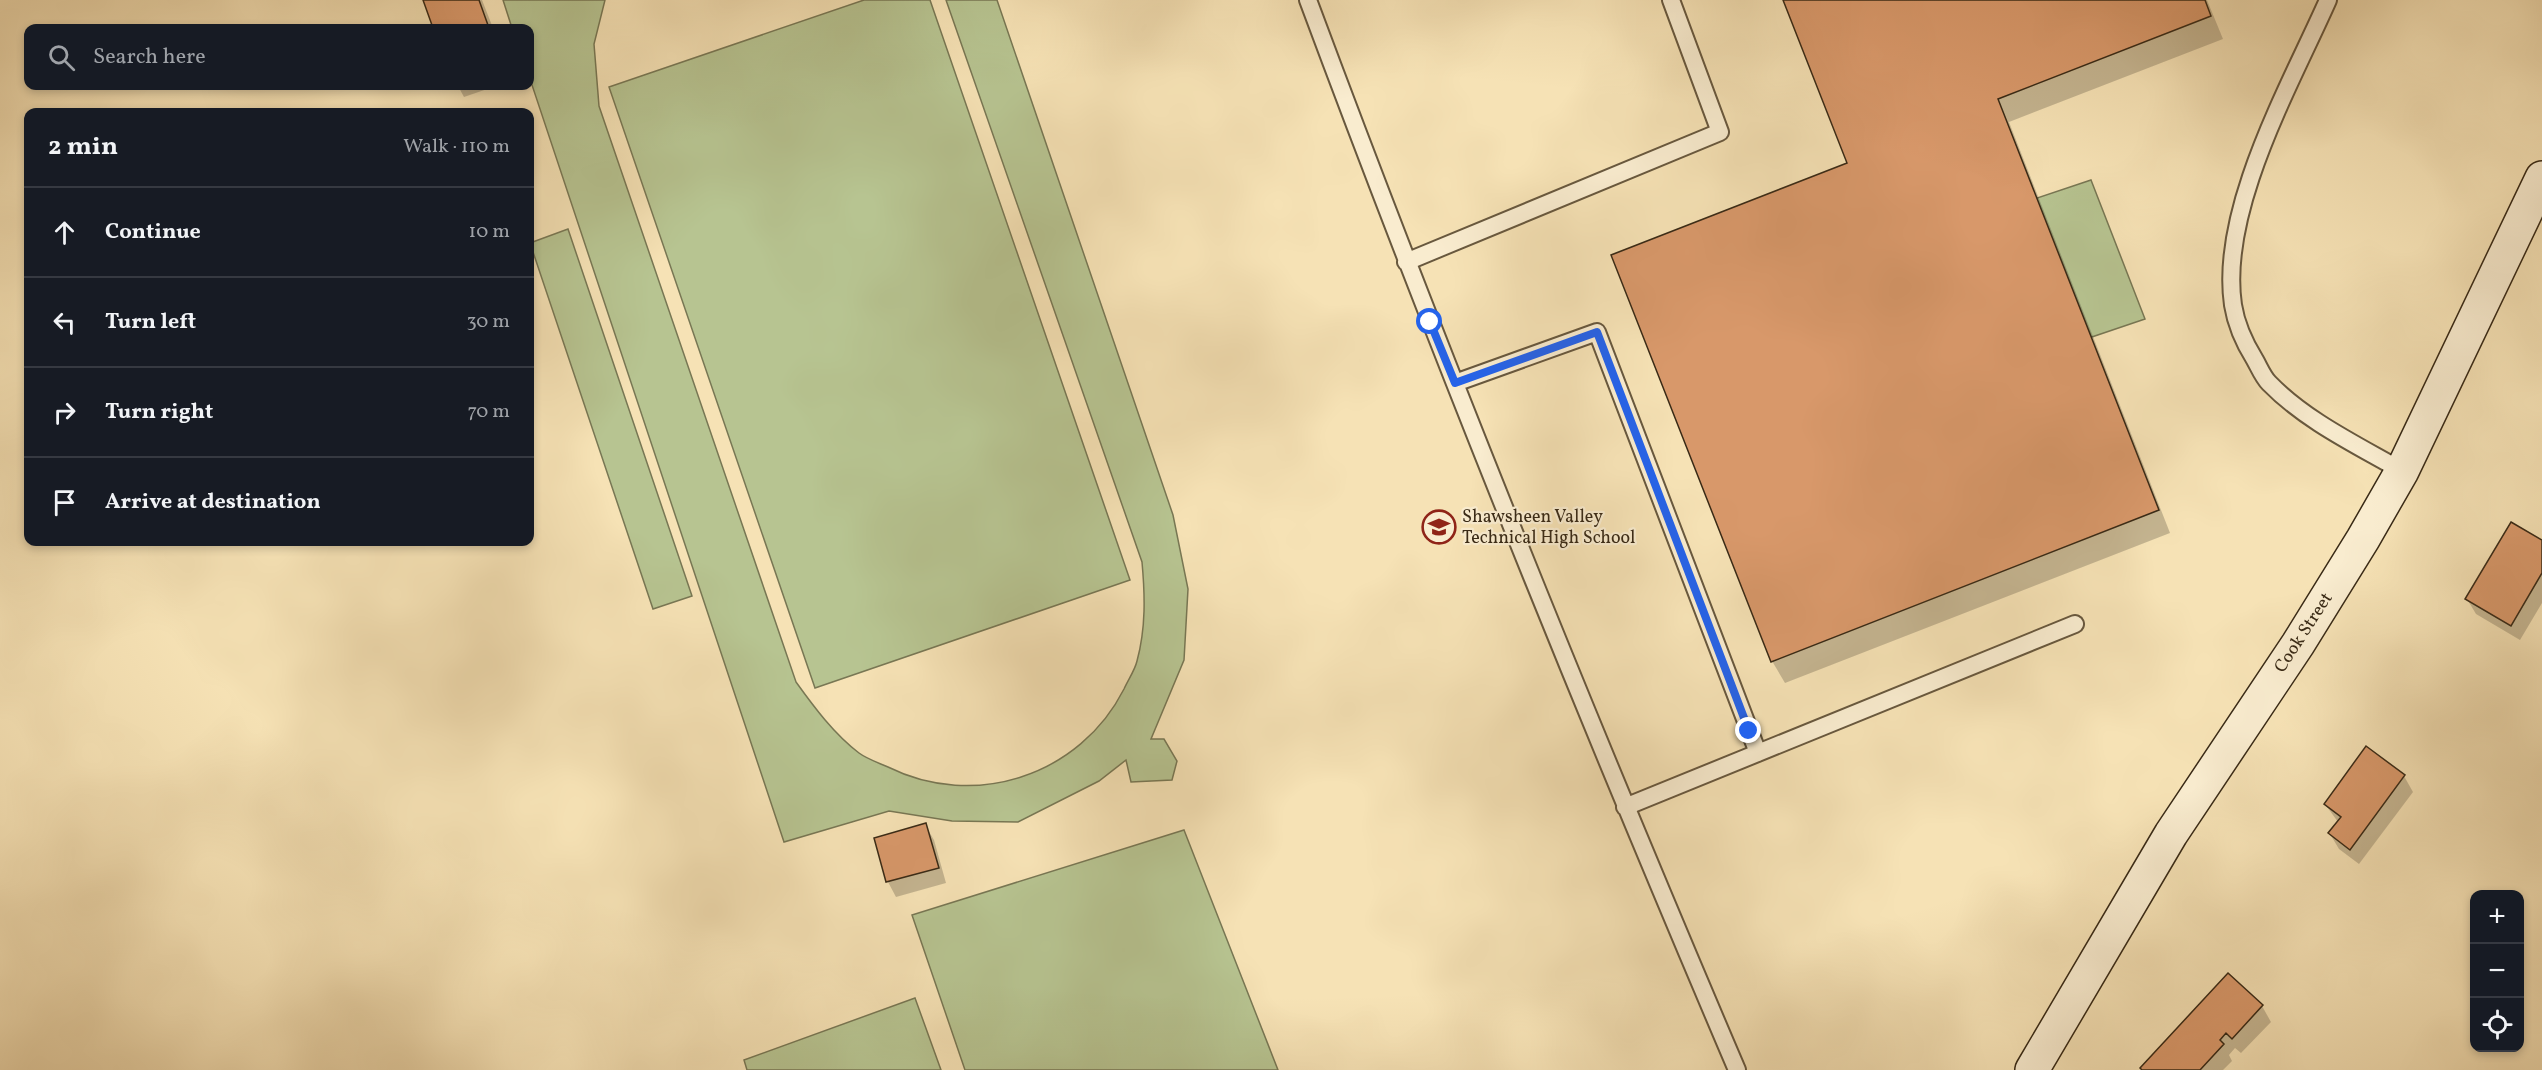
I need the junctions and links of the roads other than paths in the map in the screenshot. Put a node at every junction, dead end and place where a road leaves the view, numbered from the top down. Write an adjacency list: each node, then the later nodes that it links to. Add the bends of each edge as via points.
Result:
1 (1308, 0): 5 (lane)
2 (1671, 0): 5 (lane, via 1720,132)
3 (2328, 0): 7 (lane, via 2260,153 2240,212 2232,260 2233,306 2245,343 2268,382 2308,416)
4 (2542, 178): 7 (street, Cook Street)
5 (1406, 262): 6 (lane)
6 (1455, 383): 9 (lane, via 1597,332); 10 (lane)
7 (2402, 471): 12 (street, Cook Street, via 2298,644 2171,834)
8 (2075, 624): 9 (lane)
9 (1758, 753): 10 (lane)
10 (1625, 807): 11 (lane)
11 (1737, 1070)
12 (2032, 1070)

